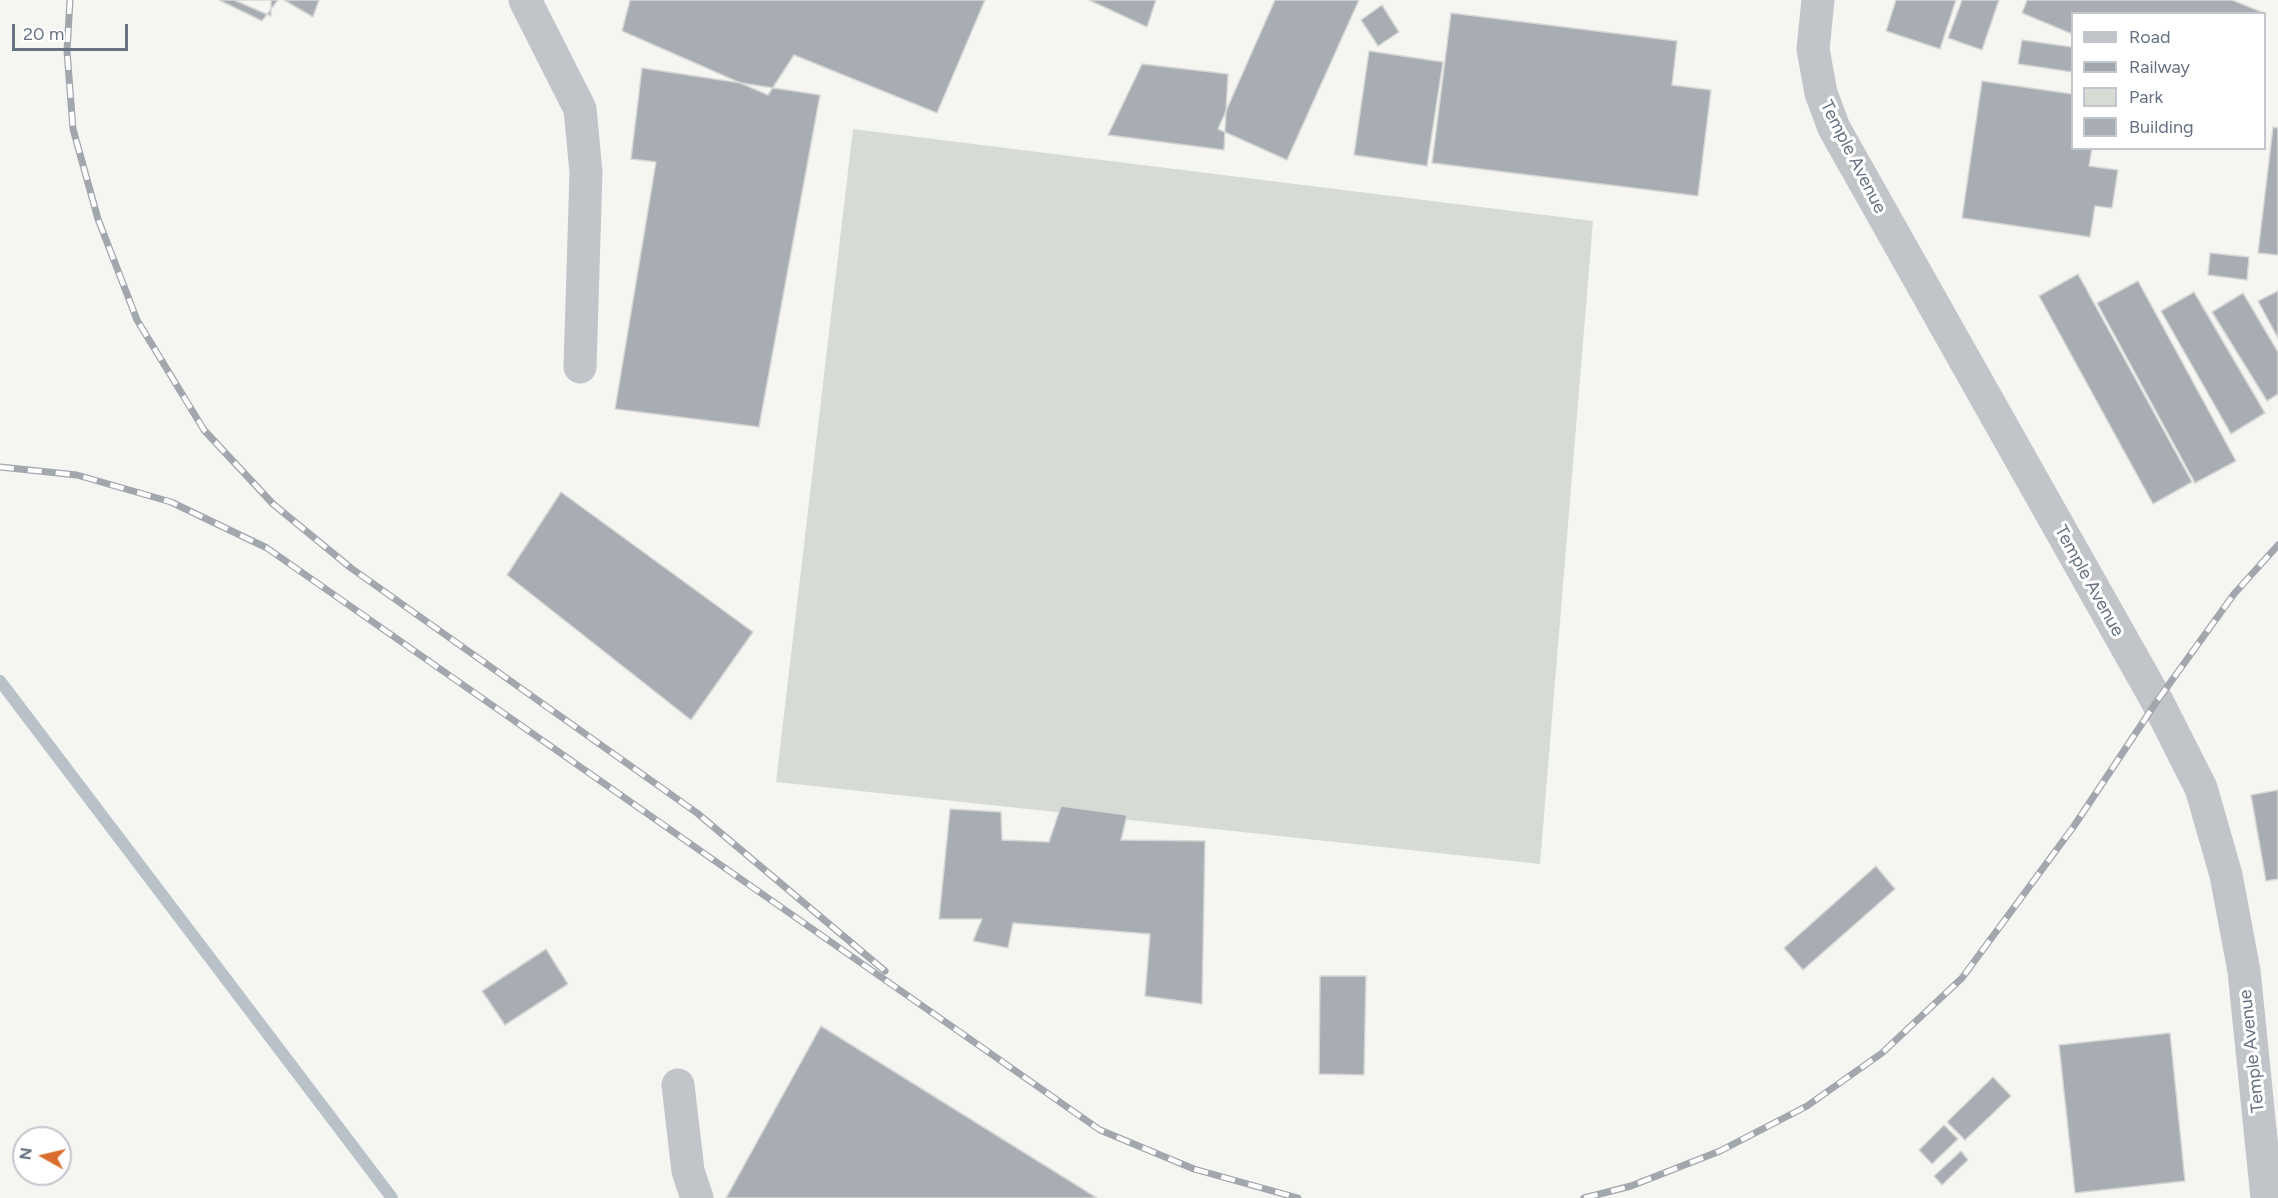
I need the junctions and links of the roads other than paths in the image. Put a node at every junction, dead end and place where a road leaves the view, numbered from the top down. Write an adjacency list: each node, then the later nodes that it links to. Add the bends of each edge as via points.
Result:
1 (525, 0): 3 (street, via 580,109 586,172)
2 (1818, 0): 6 (street, Temple Avenue, via 1813,49 1821,93 1834,128 2145,681 2201,788 2226,875 2244,971)
3 (580, 367)
4 (678, 1085): 5 (street, via 688,1171)
5 (697, 1198)
6 (2267, 1198)

